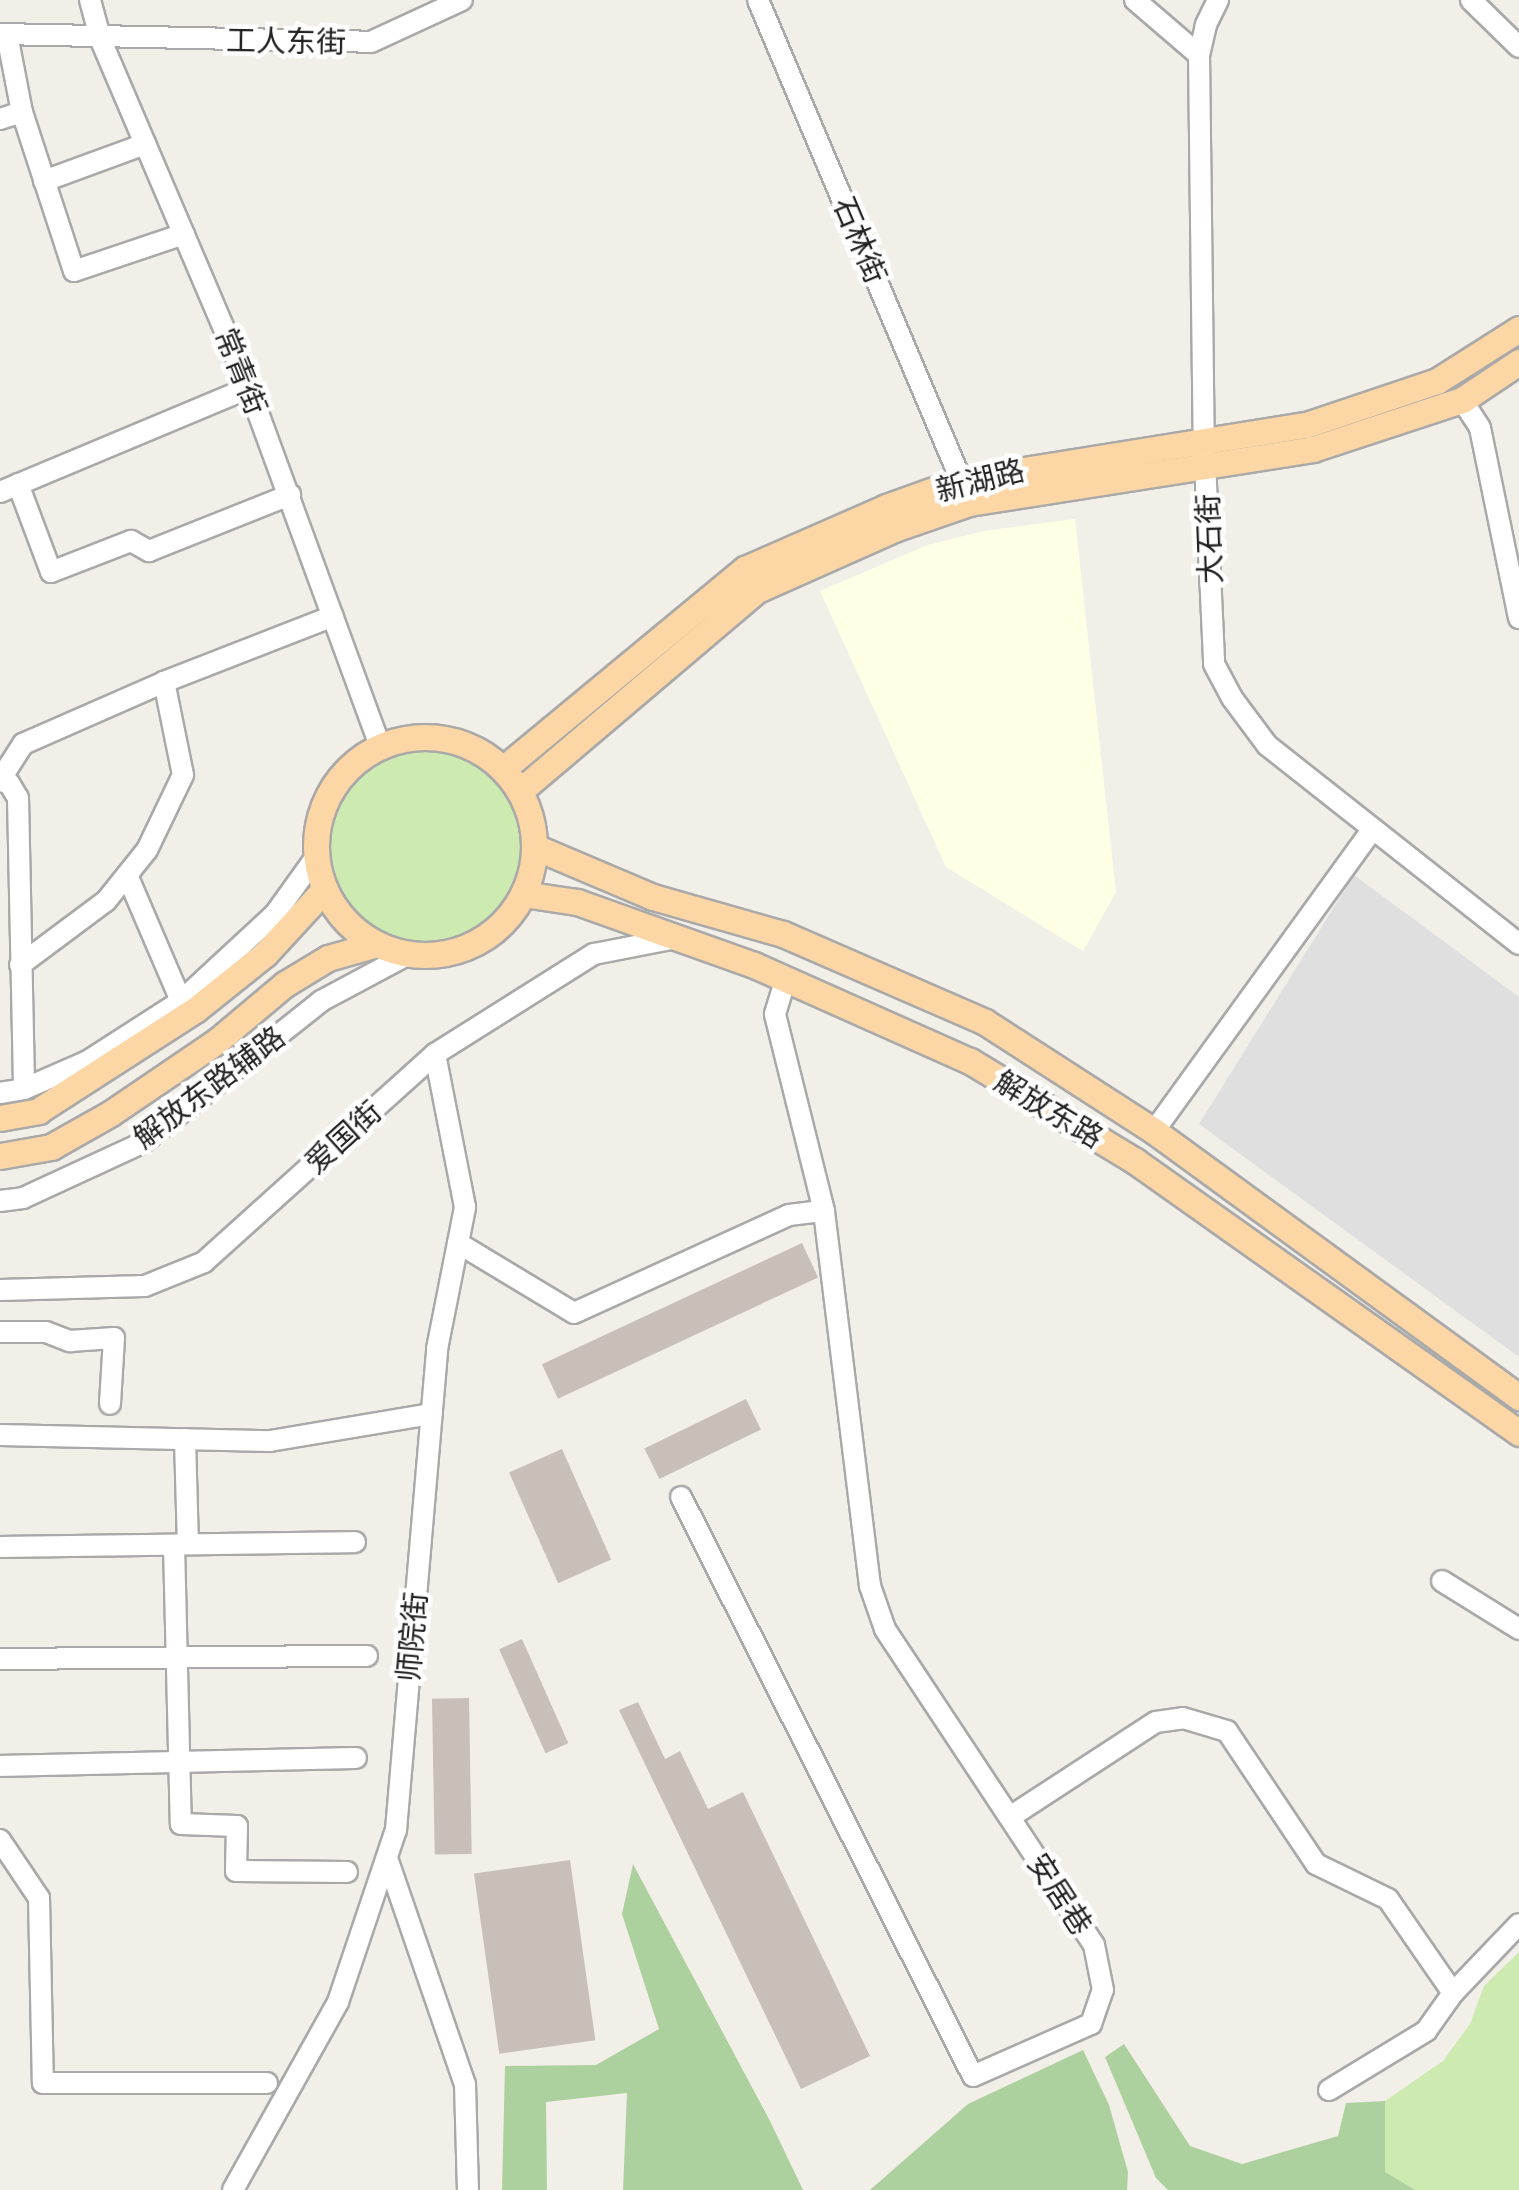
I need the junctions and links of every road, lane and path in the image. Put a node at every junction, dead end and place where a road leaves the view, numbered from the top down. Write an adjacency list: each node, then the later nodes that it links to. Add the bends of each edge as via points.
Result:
1 (90, 0): 8 (street, 常青街)
2 (462, 0): 8 (street, 工人东街, via 371,42)
3 (758, 0): 22 (street, 石林街)
4 (1135, 0): 10 (street)
5 (1218, 0): 10 (street, 大石街)
6 (1470, 0): 9 (street)
7 (4, 34): 8 (street, 工人东街); 11 (street)
8 (100, 38): 13 (street, 常青街)
9 (1519, 47)
10 (1199, 55): 20 (street, 大石街)
11 (22, 112): 12 (street); 14 (street)
12 (0, 119)
13 (145, 144): 14 (street); 15 (street, 常青街)
14 (44, 180): 15 (street, via 74,271)
15 (184, 234): 18 (street, 常青街)
16 (1519, 329): 20 (main road, 新湖路, via 1436,381)
17 (1519, 362): 19 (main road, 新湖路)
18 (249, 388): 21 (street); 23 (street, 常青街)
19 (1462, 400): 20 (main road, 新湖路, via 1313,449); 25 (street, via 1480,428)
20 (1205, 452): 22 (main road, 新湖路); 31 (street, 大石街, via 1214,664 1268,744)
21 (9, 488): 23 (street, via 51,572 131,541 149,551)
22 (965, 492): 28 (main road, 新湖路, via 886,507 744,569); 30 (main road, 新湖路, via 757,590)
23 (290, 494): 24 (street, 常青街)
24 (333, 616): 26 (street); 27 (street, 常青街)
25 (1519, 618)
26 (164, 682): 29 (street, via 23,744); 34 (street, via 182,775 147,850)
27 (380, 746): 28 (main road, via 412,737 445,738); 33 (main road, via 351,765 330,792 318,823)
28 (503, 768): 30 (main road)
29 (0, 781): 37 (street, via 18,798)
30 (520, 791): 32 (main road)
31 (1372, 830): 41 (street, 大石街); 50 (street)
32 (534, 847): 36 (main road); 50 (main road, 解放东路, via 654,897 783,934 985,1022)
33 (316, 857): 35 (main road); 45 (street, via 275,914)
34 (127, 875): 43 (street, via 106,901); 45 (street)
35 (324, 890): 40 (main road, via 342,918); 49 (main road, via 265,954 195,1010 38,1111)
36 (523, 894): 39 (main road, 解放东路, via 577,902); 42 (main road, via 503,922 476,942 444,954)
37 (20, 924): 38 (street); 43 (street)
38 (0, 935)
39 (676, 938): 44 (main road, 解放东路); 46 (street, 爱国街, via 594,954)
40 (376, 944): 42 (main road); 51 (main road, via 328,958 285,984 202,1051 50,1147)
41 (1519, 944)
42 (409, 954): 52 (street, 解放东路辅路, via 321,1001 144,1142 23,1198)
43 (20, 965): 47 (street)
44 (786, 979): 53 (street, 安居巷, via 775,1014); 60 (main road, 解放东路, via 970,1061 1135,1161)
45 (181, 1001): 47 (street, via 88,1062)
46 (434, 1054): 54 (street, 师院街, via 465,1207); 55 (street, 爱国街, via 204,1262 145,1286)
47 (24, 1089): 48 (street)
48 (0, 1093)
49 (0, 1118)
50 (1154, 1130): 57 (main road, 解放东路)
51 (0, 1156)
52 (0, 1201)
53 (824, 1211): 54 (street, via 789,1215 574,1313); 75 (street, 安居巷, via 870,1586 886,1630)
54 (458, 1242): 59 (street, 师院街)
55 (0, 1290)
56 (0, 1332): 58 (street, via 46,1332 70,1341 114,1338)
57 (1519, 1396)
58 (110, 1404)
59 (432, 1414): 62 (street, via 270,1441); 77 (street, 师院街, via 396,1830)
60 (1519, 1433)
61 (0, 1436): 62 (street)
62 (185, 1439): 65 (street)
63 (681, 1497): 75 (street, 安居巷, via 973,2076 1092,2024 1103,1990 1094,1945)
64 (355, 1542): 65 (street)
65 (181, 1545): 66 (street); 69 (street)
66 (0, 1547)
67 (1442, 1581): 68 (street)
68 (1519, 1629)
69 (174, 1655): 70 (street); 71 (street); 73 (street)
70 (367, 1656)
71 (0, 1659)
72 (356, 1758): 73 (street)
73 (177, 1762): 74 (street); 78 (street, via 182,1824 237,1826 236,1871)
74 (0, 1766)
75 (1010, 1817): 82 (street, via 1156,1722 1183,1718 1226,1731 1316,1864 1388,1899)
76 (0, 1840): 80 (street)
77 (387, 1858): 85 (street, 师院街, via 338,2002); 86 (street, via 465,2084)
78 (347, 1872)
79 (0, 1873): 80 (street)
80 (22, 1874): 83 (street, via 39,1898 43,2083)
81 (1519, 1924): 82 (street)
82 (1453, 1992): 84 (street, via 1426,2031)
83 (267, 2083)
84 (1329, 2090)
85 (233, 2190)
86 (468, 2190)

